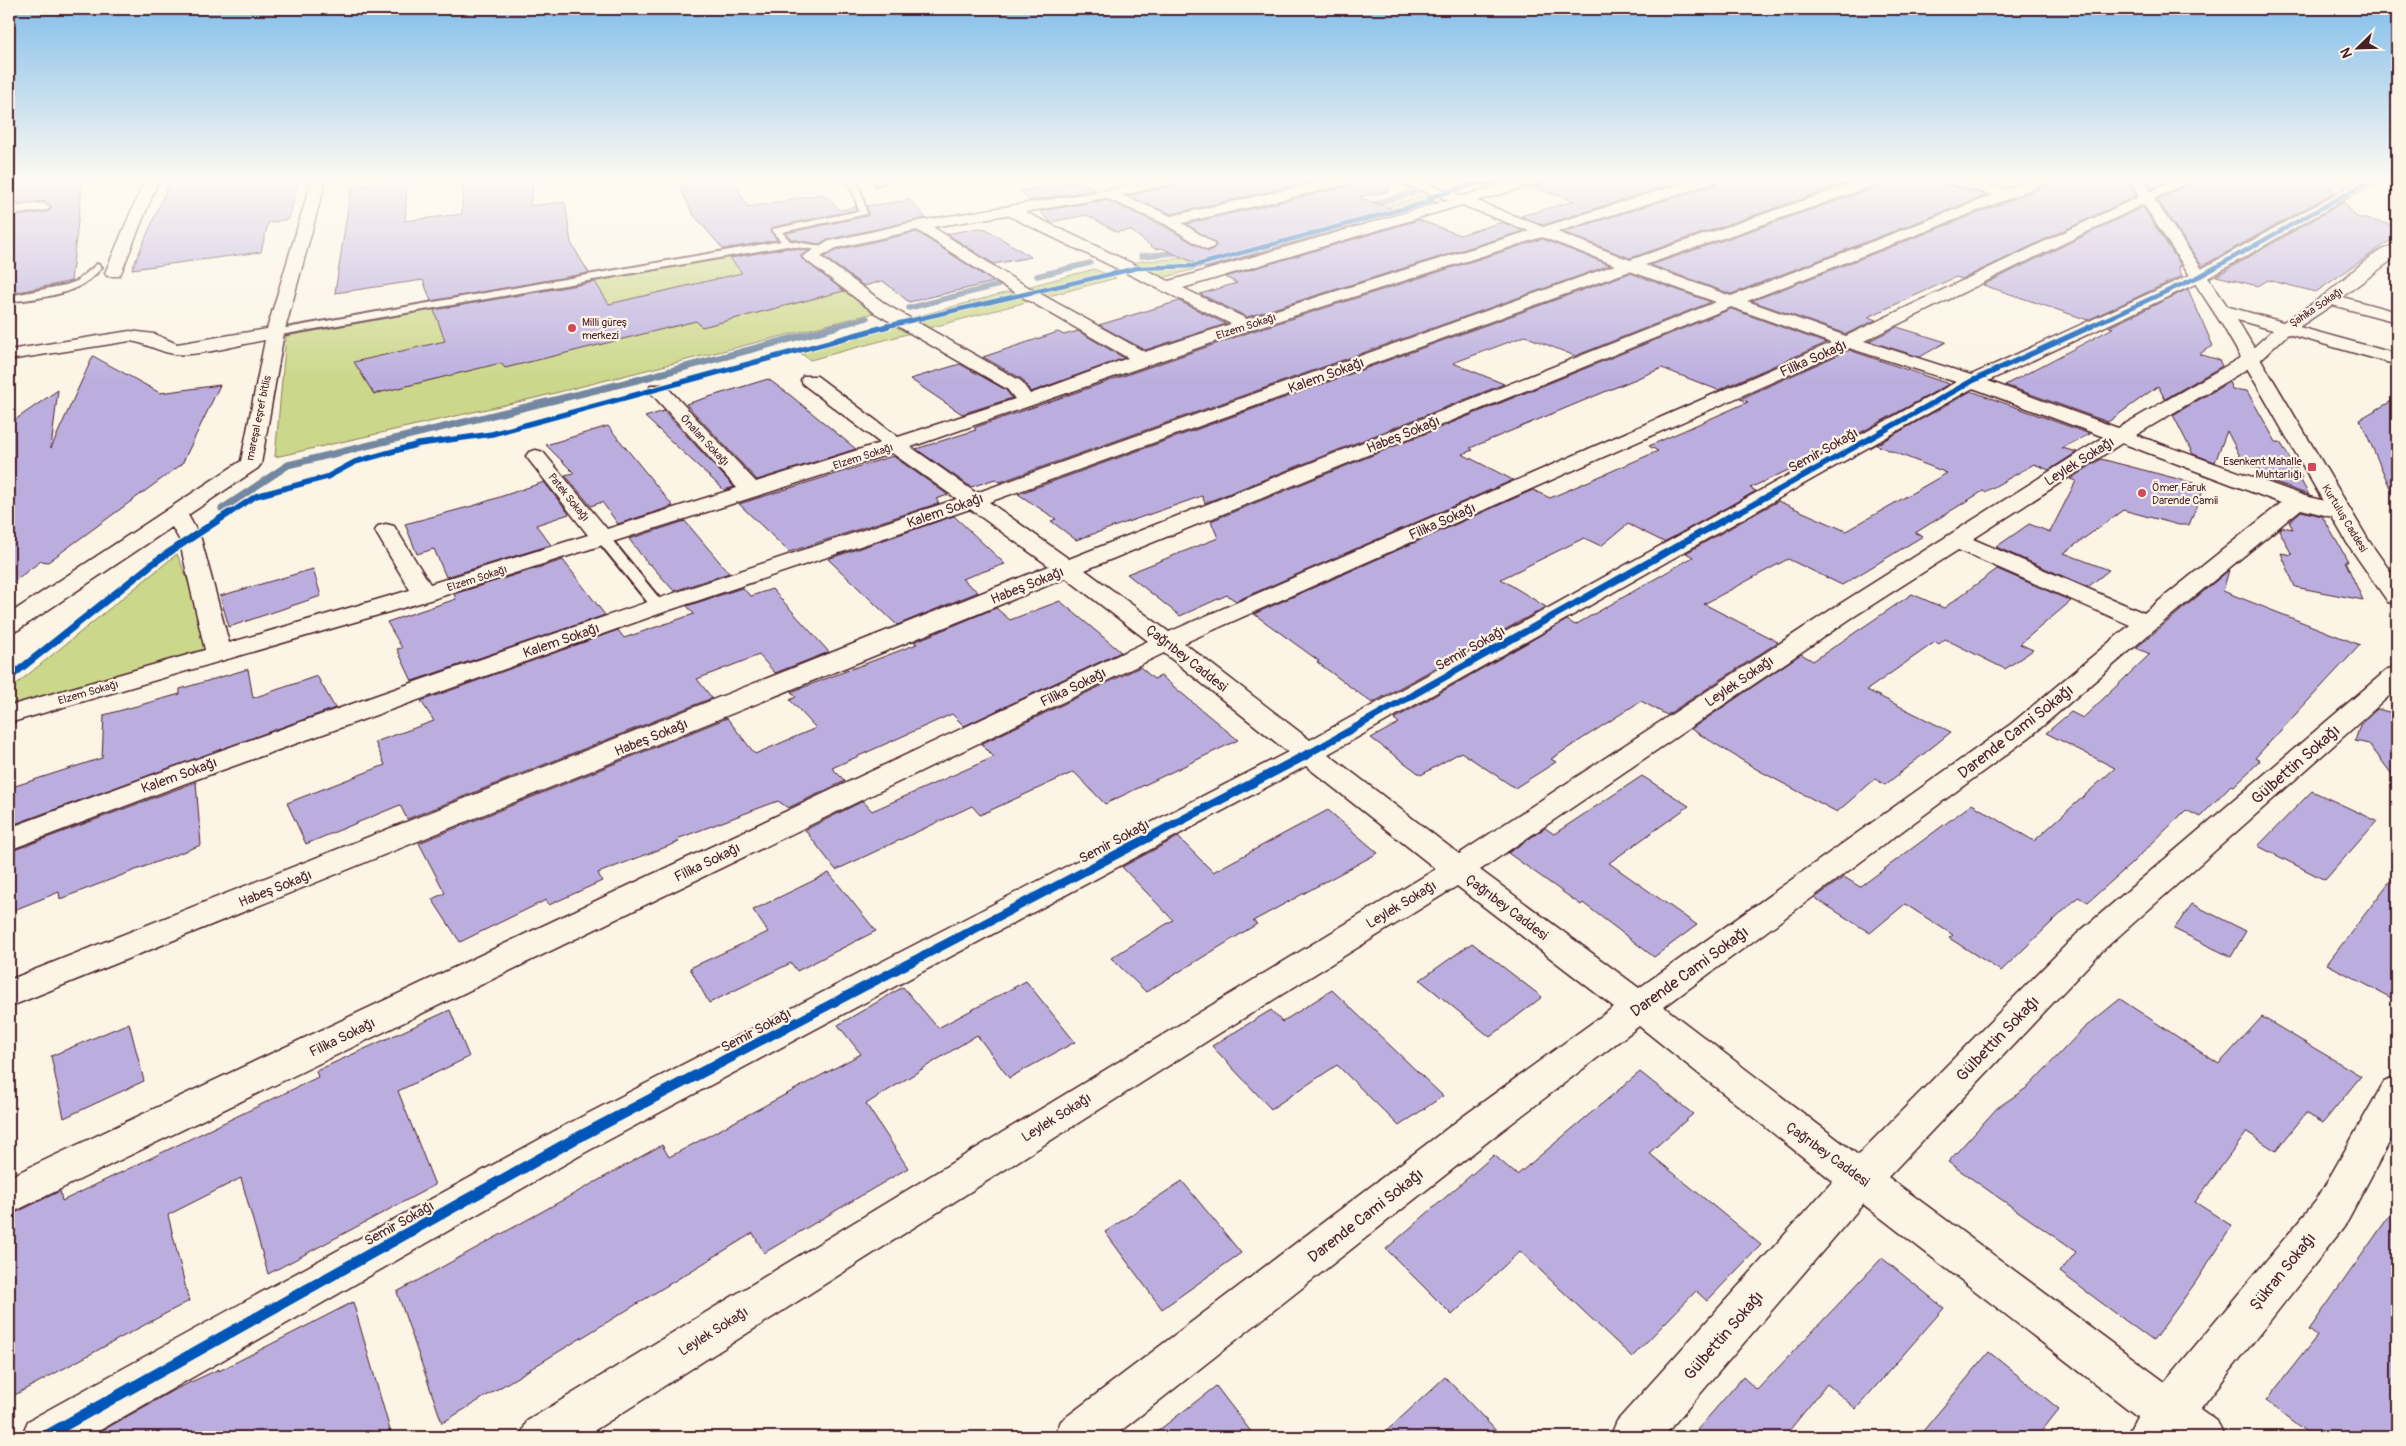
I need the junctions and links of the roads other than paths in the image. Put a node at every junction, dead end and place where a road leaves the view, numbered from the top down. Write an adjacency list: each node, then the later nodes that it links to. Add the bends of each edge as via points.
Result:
1 (124, 246): 22 (street)
2 (300, 246): 32 (street, mareşal eşref bitlis)
3 (767, 246): 32 (lane)
4 (808, 246): 16 (lane)
5 (828, 246): 16 (street)
6 (952, 246): 35 (street)
7 (1084, 246): 24 (street)
8 (1307, 246): 24 (street)
9 (1498, 246): 30 (street, Elzem Sokağı)
10 (1583, 246): 18 (street)
11 (1685, 246): 18 (street, Kalem Sokağı)
12 (1873, 246): 27 (street, Habeş Sokağı)
13 (2047, 246): 33 (street, Filika Sokağı)
14 (2179, 246): 23 (street, Kurtuluş Caddesi)
15 (2253, 246): 23 (street, Semir Sokağı)
16 (824, 249): 41 (street, via 810,257 881,309 1014,385)
17 (2397, 249): 19 (street, Şahika Sokağı)
18 (1632, 265): 27 (street); 46 (street, Kalem Sokağı)
19 (2371, 266): 21 (street); 26 (street, Şahika Sokağı)
20 (97, 267): 25 (lane, via 79,284)
21 (2388, 271)
22 (113, 273)
23 (2200, 276): 28 (street, Kurtuluş Caddesi); 39 (street, Semir Sokağı)
24 (1168, 287): 30 (street)
25 (9, 299)
26 (2330, 299): 29 (street); 31 (street, Şahika Sokağı)
27 (1732, 301): 33 (street); 53 (street, Habeş Sokağı)
28 (2222, 310): 31 (street); 36 (street, Kurtuluş Caddesi)
29 (2397, 317)
30 (1246, 325): 35 (street, Elzem Sokağı)
31 (2284, 329): 36 (street, Şahika Sokağı); 37 (street)
32 (275, 333): 34 (street, via 177,349 148,338 130,336); 49 (street, mareşal eşref bitlis, via 251,464)
33 (1848, 342): 39 (street); 59 (street, Filika Sokağı)
34 (9, 355)
35 (1143, 359): 41 (street, Elzem Sokağı)
36 (2251, 359): 42 (street, Leylek Sokağı); 48 (street, Kurtuluş Caddesi)
37 (2397, 360)
38 (810, 380): 43 (street, Çağrıbey Caddesi)
39 (1972, 382): 42 (street); 63 (street, Semir Sokağı)
40 (658, 389): 45 (street, Önalan Sokağı)
41 (1026, 402): 43 (street, Elzem Sokağı)
42 (2121, 435): 47 (street); 52 (street, Leylek Sokağı)
43 (895, 445): 45 (street, Elzem Sokağı); 46 (street, Çağrıbey Caddesi)
44 (536, 456): 51 (street, Patek Sokağı)
45 (752, 491): 51 (street, Elzem Sokağı)
46 (973, 501): 53 (street, Çağrıbey Caddesi); 56 (street, Kalem Sokağı)
47 (2297, 501): 48 (street); 57 (street, Darende Cami Sokağı)
48 (2340, 512): 55 (street, Kurtuluş Caddesi)
49 (176, 513): 58 (street, mareşal eşref bitlis); 60 (street, via 190,539)
50 (386, 531): 54 (street)
51 (602, 538): 54 (street, Elzem Sokağı); 56 (lane)
52 (1956, 540): 57 (street); 65 (street, Leylek Sokağı)
53 (1068, 569): 59 (street, Çağrıbey Caddesi); 66 (street, Habeş Sokağı)
54 (424, 594): 60 (street, Elzem Sokağı)
55 (2397, 597)
56 (658, 606): 64 (street, Kalem Sokağı, via 176,776)
57 (2147, 623): 67 (street, Darende Cami Sokağı, via 2021,730)
58 (9, 625)
59 (1166, 642): 63 (street, Çağrıbey Caddesi); 70 (street, Filika Sokağı)
60 (219, 654): 62 (street, Elzem Sokağı)
61 (2397, 675): 69 (street, Gülbettin Sokağı, via 2090,942)
62 (9, 715)
63 (1309, 753): 65 (street, Çağrıbey Caddesi); 72 (street, Semir Sokağı, via 573,1140)
64 (9, 839)
65 (1458, 870): 67 (street, Çağrıbey Caddesi); 73 (street, Leylek Sokağı)
66 (9, 994)
67 (1639, 1007): 69 (street, Çağrıbey Caddesi, via 1770,1112); 74 (street, Darende Cami Sokağı, via 1478,1127)
68 (2397, 1093): 71 (street, Şükran Sokağı, via 2330,1214)
69 (1861, 1178): 71 (street, Çağrıbey Caddesi); 75 (street, Gülbettin Sokağı)
70 (9, 1196)
71 (2158, 1425): 76 (street, Çağrıbey Caddesi)
72 (44, 1437)
73 (543, 1437)
74 (1077, 1437)
75 (1633, 1437)
76 (2201, 1437)

